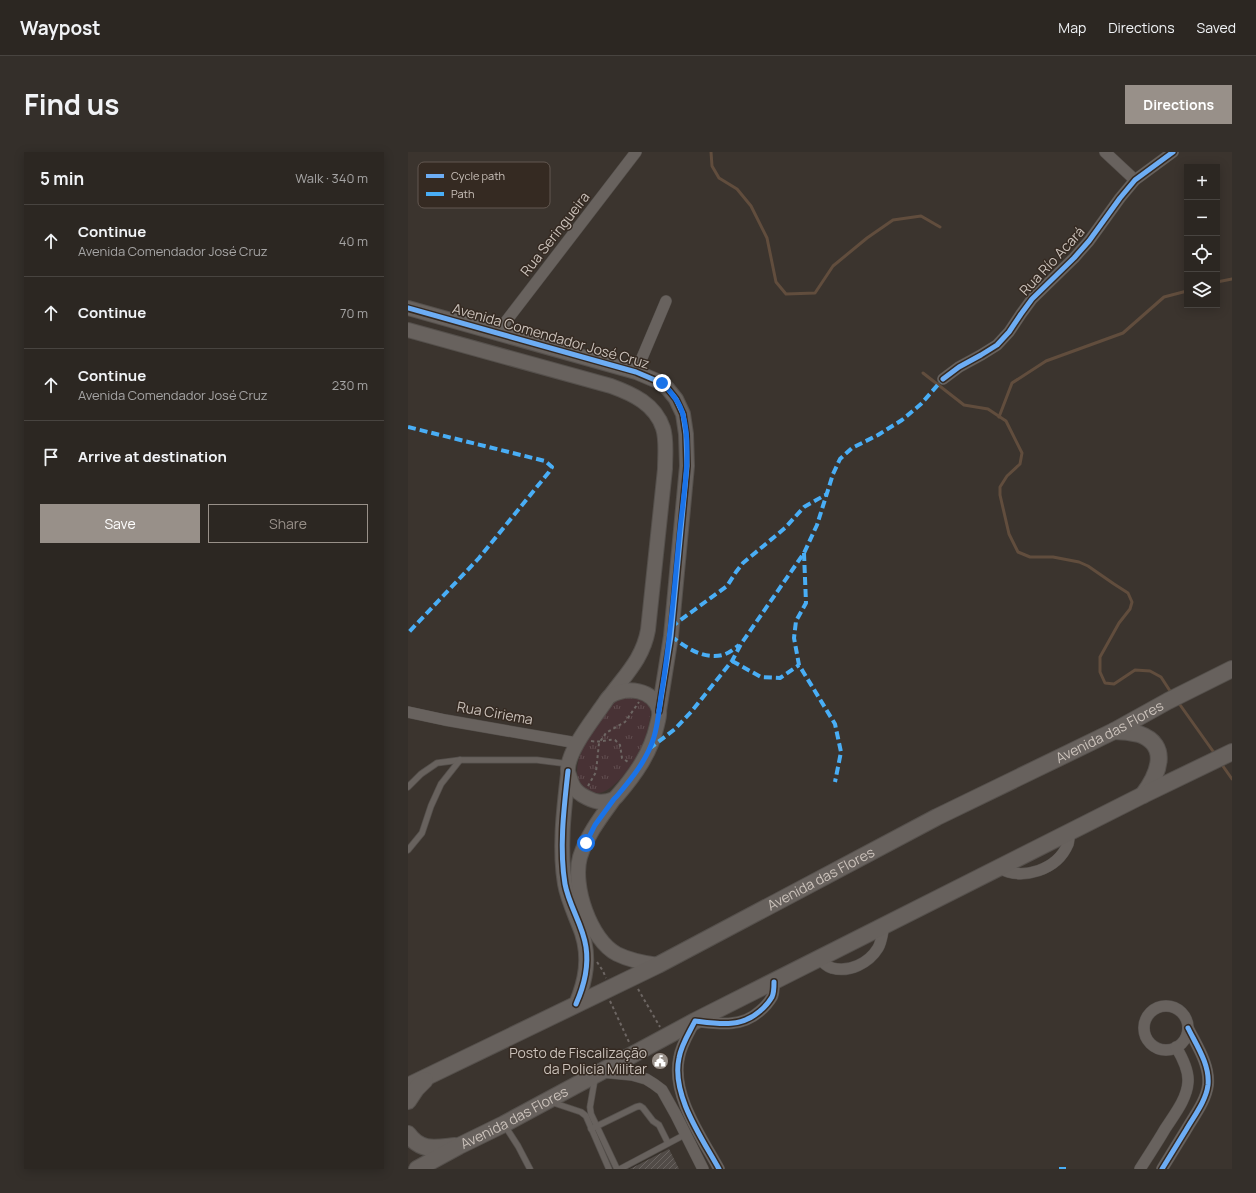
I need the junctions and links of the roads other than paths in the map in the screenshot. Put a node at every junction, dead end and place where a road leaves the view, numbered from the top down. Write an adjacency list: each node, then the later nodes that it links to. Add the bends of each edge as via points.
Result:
1 (636, 152): 8 (street, Rua Seringueira)
2 (1105, 152): 4 (street)
3 (1173, 152): 4 (street, Rua Río Acará)
4 (1135, 180): 10 (street, Rua Río Acará, via 1089,241 1032,300 1001,341)
5 (666, 301): 9 (street)
6 (408, 308): 8 (street, Avenida Comendador José Cruz)
7 (408, 330): 12 (street, via 611,386 643,401 655,413 663,428 665,469 648,630 634,665)
8 (497, 333): 9 (street, Avenida Comendador José Cruz)
9 (636, 372): 13 (street, Avenida Comendador José Cruz, via 662,383 668,389 683,414 686,434 687,466 671,636)
10 (943, 379)
11 (1232, 669): 15 (main road, Avenida das Flores)
12 (610, 696): 13 (street, via 625,691 641,691 646,693); 16 (street)
13 (659, 710): 22 (street, Avenida Comendador José Cruz, via 653,739 637,772)
14 (408, 712): 16 (street, Rua Ciriema)
15 (1114, 731): 21 (main road, via 1140,735 1154,744 1157,750 1160,759 1158,769); 26 (main road, Avenida das Flores, via 937,817)
16 (579, 740): 19 (street)
17 (1232, 752): 21 (main road, Avenida das Flores)
18 (460, 760): 19 (lane, via 537,760); 20 (lane, via 437,763); 23 (lane, via 441,784 422,833)
19 (569, 768): 22 (street, via 572,784 577,792 597,802); 28 (street, via 563,817 563,863 568,897 586,946 587,958 584,984)
20 (408, 787)
21 (1144, 795): 24 (main road, Avenida das Flores)
22 (614, 799): 26 (street, via 595,825 580,857 577,877 580,892 590,922 605,945 633,960)
23 (408, 850)
24 (884, 926): 25 (main road, Avenida das Flores); 25 (street, via 878,948 862,964 837,969 830,968)
25 (819, 959): 27 (main road, Avenida das Flores)
26 (658, 965): 28 (main road, Avenida das Flores)
27 (774, 982): 29 (main road, Avenida das Flores); 29 (street, via 768,1003 750,1018 735,1024)
28 (576, 1004): 33 (main road, Avenida das Flores)
29 (695, 1021): 32 (main road, Avenida das Flores); 52 (street, via 679,1057 678,1077 692,1119)
30 (1188, 1028): 31 (street, via 1184,1039); 31 (street, via 1184,1015 1174,1007 1160,1006 1145,1019 1144,1032 1151,1044 1163,1050); 54 (street, via 1204,1061 1208,1085 1197,1112)
31 (1176, 1047): 53 (street, via 1185,1064 1188,1082 1186,1092)
32 (598, 1074): 36 (main road, Avenida das Flores); 38 (lane, via 590,1107); 41 (street, via 632,1075 654,1084 666,1096)
33 (428, 1076): 34 (main road, Avenida das Flores); 35 (main road)
34 (408, 1086)
35 (408, 1101)
36 (546, 1101): 37 (main road, Avenida das Flores); 39 (lane, via 581,1112 586,1116)
37 (504, 1124): 43 (main road, Avenida das Flores); 47 (lane)
38 (597, 1126): 39 (lane); 42 (lane, via 640,1106 659,1125); 44 (lane)
39 (591, 1129): 45 (lane)
40 (408, 1134): 43 (main road, via 413,1141 427,1148)
41 (686, 1134): 42 (lane); 51 (street)
42 (668, 1143): 50 (lane)
43 (459, 1146): 46 (main road, Avenida das Flores)
44 (607, 1148): 45 (lane); 49 (lane)
45 (601, 1152): 48 (lane)
46 (417, 1169)
47 (530, 1169)
48 (609, 1169)
49 (617, 1169)
50 (620, 1169)
51 (703, 1169)
52 (719, 1169)
53 (1140, 1169)
54 (1162, 1169)

